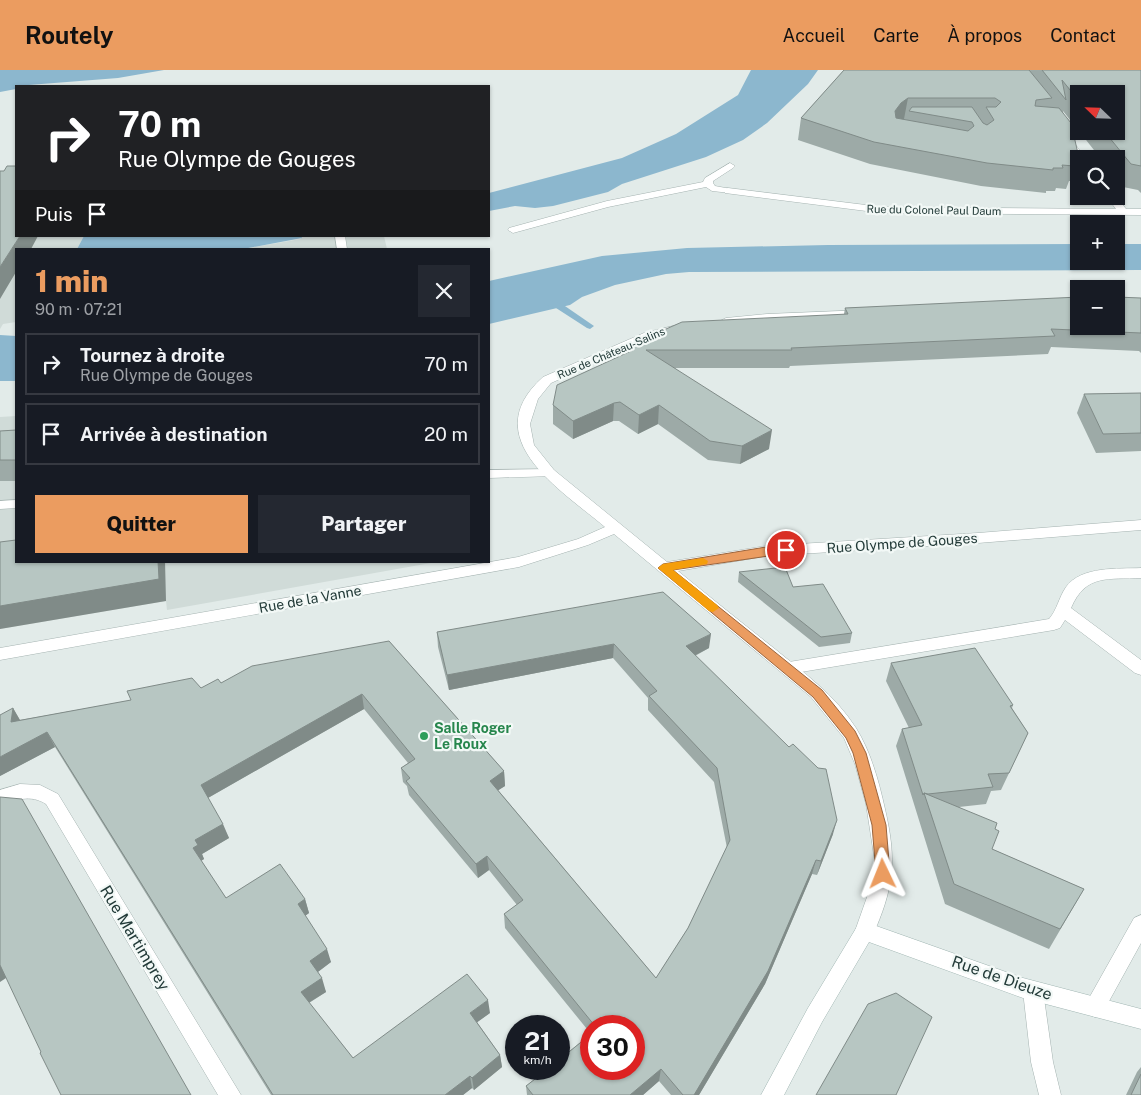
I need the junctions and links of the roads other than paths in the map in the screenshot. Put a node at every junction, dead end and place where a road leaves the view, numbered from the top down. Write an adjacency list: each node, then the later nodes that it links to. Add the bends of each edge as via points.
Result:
1 (1061, 132): 2 (street)
2 (1075, 150)
3 (730, 166): 4 (street, via 708,180)
4 (708, 184): 6 (street, Rue du Colonel Paul Daum, via 728,191 882,210); 8 (street, via 607,204)
5 (1118, 205): 6 (street)
6 (1123, 212): 7 (street, Rue du Colonel Paul Daum)
7 (1141, 212)
8 (513, 230)
9 (875, 312): 10 (street)
10 (712, 322)
11 (695, 325): 12 (street, Rue de Château-Salins, via 648,335 540,385 525,417 524,428 526,442)
12 (549, 473): 13 (street); 17 (street, Rue de Château-Salins)
13 (490, 474)
14 (15, 504): 15 (street)
15 (0, 505)
16 (1141, 525): 18 (street, Rue Olympe de Gouges, via 766,551)
17 (615, 528): 18 (street, Rue de Château-Salins); 21 (street, Rue de la Vanne, via 583,542 519,562)
18 (663, 568): 22 (street, Rue de Château-Salins)
19 (1141, 573): 20 (street, via 1086,578 1071,591)
20 (1063, 610): 22 (street, via 1054,624); 23 (street)
21 (0, 654)
22 (789, 668): 26 (street, Rue de Château-Salins, via 834,711 860,753 876,810 883,874)
23 (1141, 669)
24 (0, 798): 30 (street, Rue Martimprey, via 33,790 52,799)
25 (1141, 924): 28 (street)
26 (865, 931): 27 (street, Rue de Dieuze); 31 (street, Rue de Château-Salins)
27 (1034, 991): 28 (street, Rue de Dieuze); 32 (street, via 1042,1062)
28 (1095, 1007): 29 (street, Rue de Dieuze)
29 (1141, 1019)
30 (230, 1095)
31 (772, 1095)
32 (1050, 1095)

